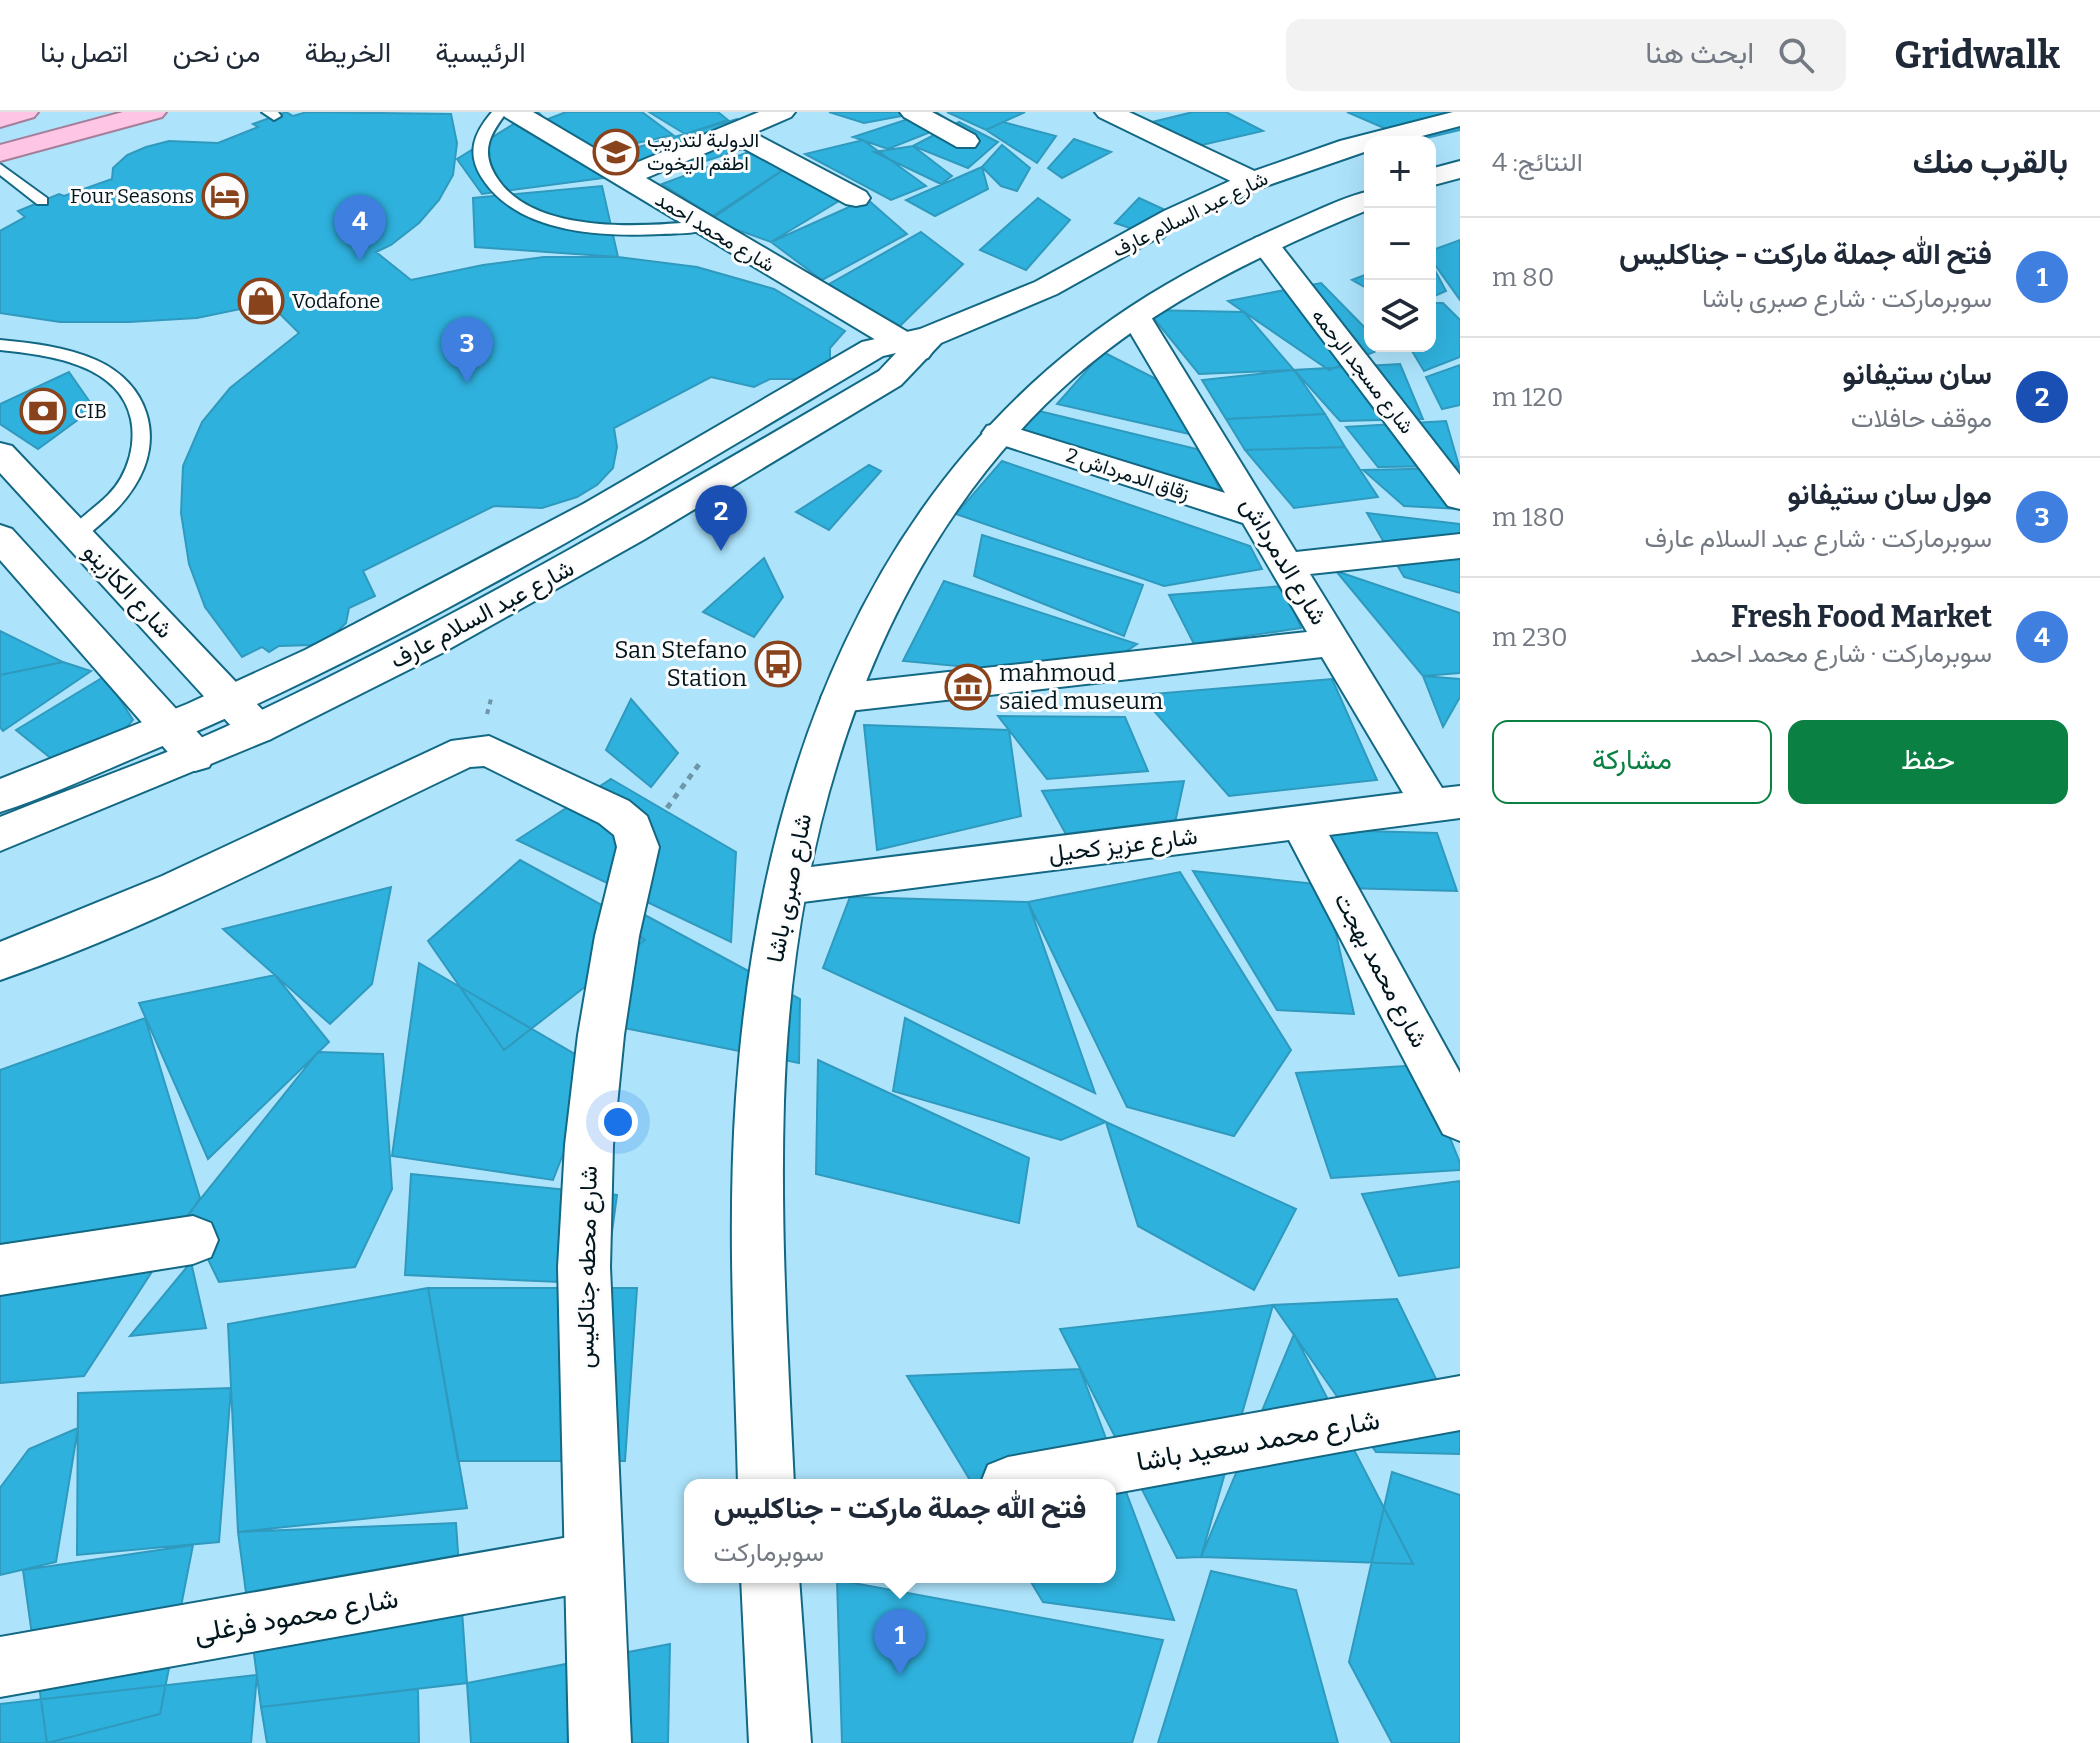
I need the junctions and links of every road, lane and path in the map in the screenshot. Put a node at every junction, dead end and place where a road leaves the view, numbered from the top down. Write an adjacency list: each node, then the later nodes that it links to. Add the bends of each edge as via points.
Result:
1 (25, 112): 8 (highway)
2 (153, 112): 12 (highway)
3 (500, 112): 21 (lane, via 480,140 479,158 486,176 523,208 613,230)
4 (514, 112): 16 (street, شارع محمد احمد)
5 (782, 112): 10 (street)
6 (913, 112): 11 (street)
7 (1108, 112): 17 (street)
8 (0, 119)
9 (1453, 120): 17 (street, شارع عبد السلام عارف, via 1349,147)
10 (733, 132): 16 (street); 18 (street)
11 (966, 141)
12 (0, 153)
13 (0, 168): 19 (lane)
14 (1460, 169): 15 (street)
15 (1436, 176)
16 (623, 178): 21 (street, شارع محمد احمد)
17 (1253, 181): 24 (street, شارع عبد السلام عارف, via 1174,217 1046,288)
18 (856, 198)
19 (42, 201)
20 (1364, 202): 22 (street)
21 (702, 226): 24 (street, شارع محمد احمد)
22 (1265, 244): 23 (street); 28 (street, شارع مسجد الرحمه)
23 (1136, 317): 26 (street, شارع صبرى باشا, via 1065,370); 29 (street, شارع الدمرداش)
24 (916, 342): 36 (street, شارع عبد السلام عارف, via 850,360 470,581); 37 (street, شارع عبد السلام عارف, via 890,378 633,531 429,644)
25 (0, 345): 30 (lane, via 66,355 108,374 130,394 141,418 142,446 132,476)
26 (999, 433): 29 (street, زقاق الدمرداش 2); 35 (street, شارع صبرى باشا, via 939,507 885,592)
27 (0, 453): 30 (street, شارع الكازينو)
28 (1460, 498)
29 (1256, 515): 33 (street, شارع الدمرداش)
30 (76, 535): 36 (street, شارع الكازينو)
31 (0, 537): 38 (street)
32 (1460, 546): 33 (street)
33 (1286, 565): 34 (street, شارع الدمرداش)
34 (1333, 642): 35 (street); 40 (street, شارع الدمرداش)
35 (840, 698): 43 (street, شارع صبرى باشا, via 820,753)
36 (231, 701): 37 (street, شارع الكازينو); 38 (street, شارع عبد السلام عارف)
37 (257, 729): 38 (street, شارع عبد السلام عارف)
38 (182, 741): 39 (street, شارع عبد السلام عارف); 42 (street, شارع عبد السلام عارف)
39 (0, 796)
40 (1446, 803): 41 (street, شارع عزيز كحيل)
41 (1301, 822): 43 (street, شارع عزيز كحيل); 45 (street, شارع محمد بهجت)
42 (0, 835)
43 (787, 887): 49 (street, شارع صبرى باشا, via 761,1092 758,1182)
44 (0, 961): 51 (street, شارع محطه جناكليس, via 218,871 478,750 499,755 624,818 638,847 617,936 589,1145 584,1267)
45 (1460, 1119)
46 (193, 1240): 47 (street)
47 (0, 1270)
48 (1460, 1403): 50 (street, شارع محمد سعيد باشا)
49 (766, 1479)
50 (1041, 1479)
51 (592, 1562): 53 (street, شارع محمود فرغلى); 54 (street, شارع محطه جناكليس)
52 (770, 1583): 55 (street)
53 (0, 1667)
54 (600, 1743)
55 (780, 1743)

